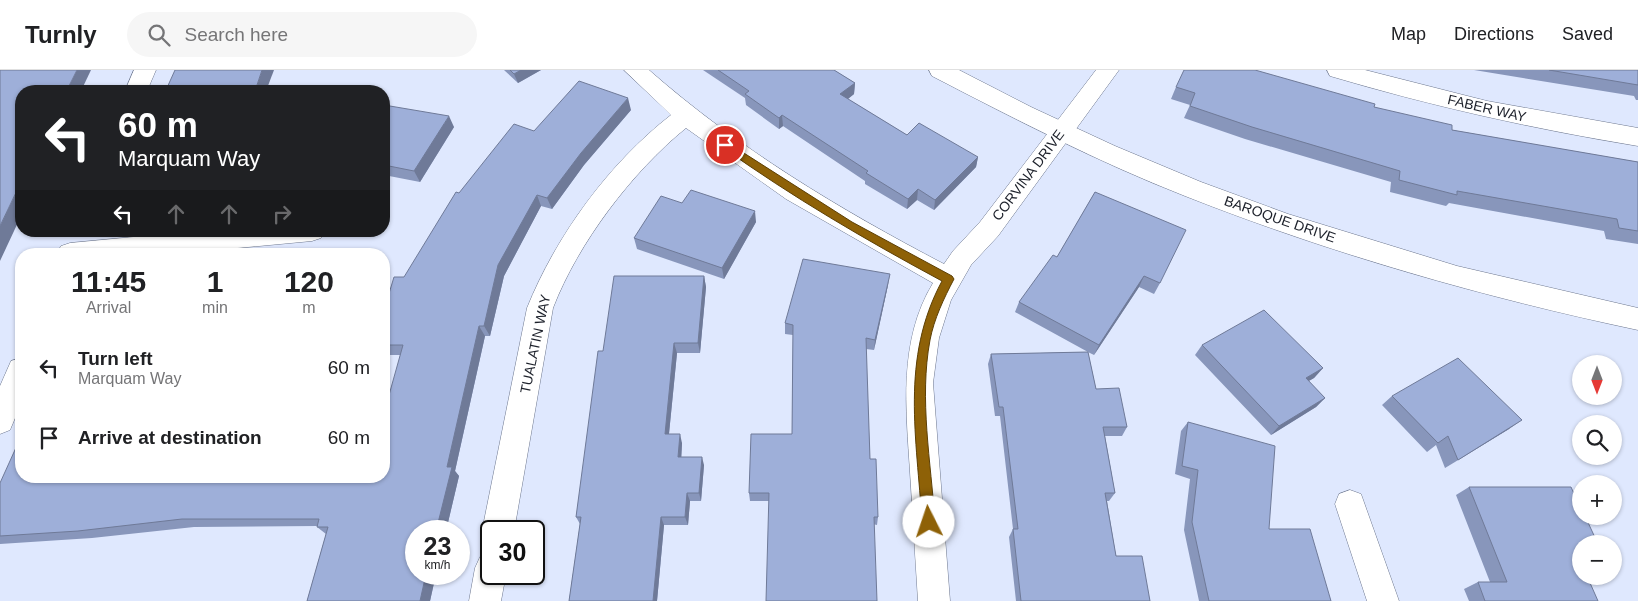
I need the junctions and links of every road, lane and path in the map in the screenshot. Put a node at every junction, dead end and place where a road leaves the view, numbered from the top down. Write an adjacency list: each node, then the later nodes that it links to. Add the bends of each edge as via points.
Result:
1 (145, 70): 6 (street)
2 (636, 70): 7 (street)
3 (940, 70): 8 (street, BAROQUE DRIVE)
4 (1108, 70): 8 (street, CORVINA DRIVE)
5 (1338, 70): 9 (street, FABER WAY, via 1474,106)
6 (139, 85)
7 (686, 115): 12 (street, via 788,189); 17 (street, TUALATIN WAY, via 641,154 571,240 551,277 540,308)
8 (1060, 132): 12 (street, CORVINA DRIVE); 13 (street, BAROQUE DRIVE, via 1252,211 1382,254)
9 (1638, 138)
10 (216, 237): 11 (street)
11 (73, 246)
12 (948, 279): 20 (street, CORVINA DRIVE, via 925,338 919,383)
13 (1636, 325)
14 (15, 385): 15 (street)
15 (0, 421)
16 (1350, 504): 21 (street)
17 (500, 520)
18 (488, 585): 19 (street)
19 (485, 601)
20 (934, 601)
21 (1383, 601)

